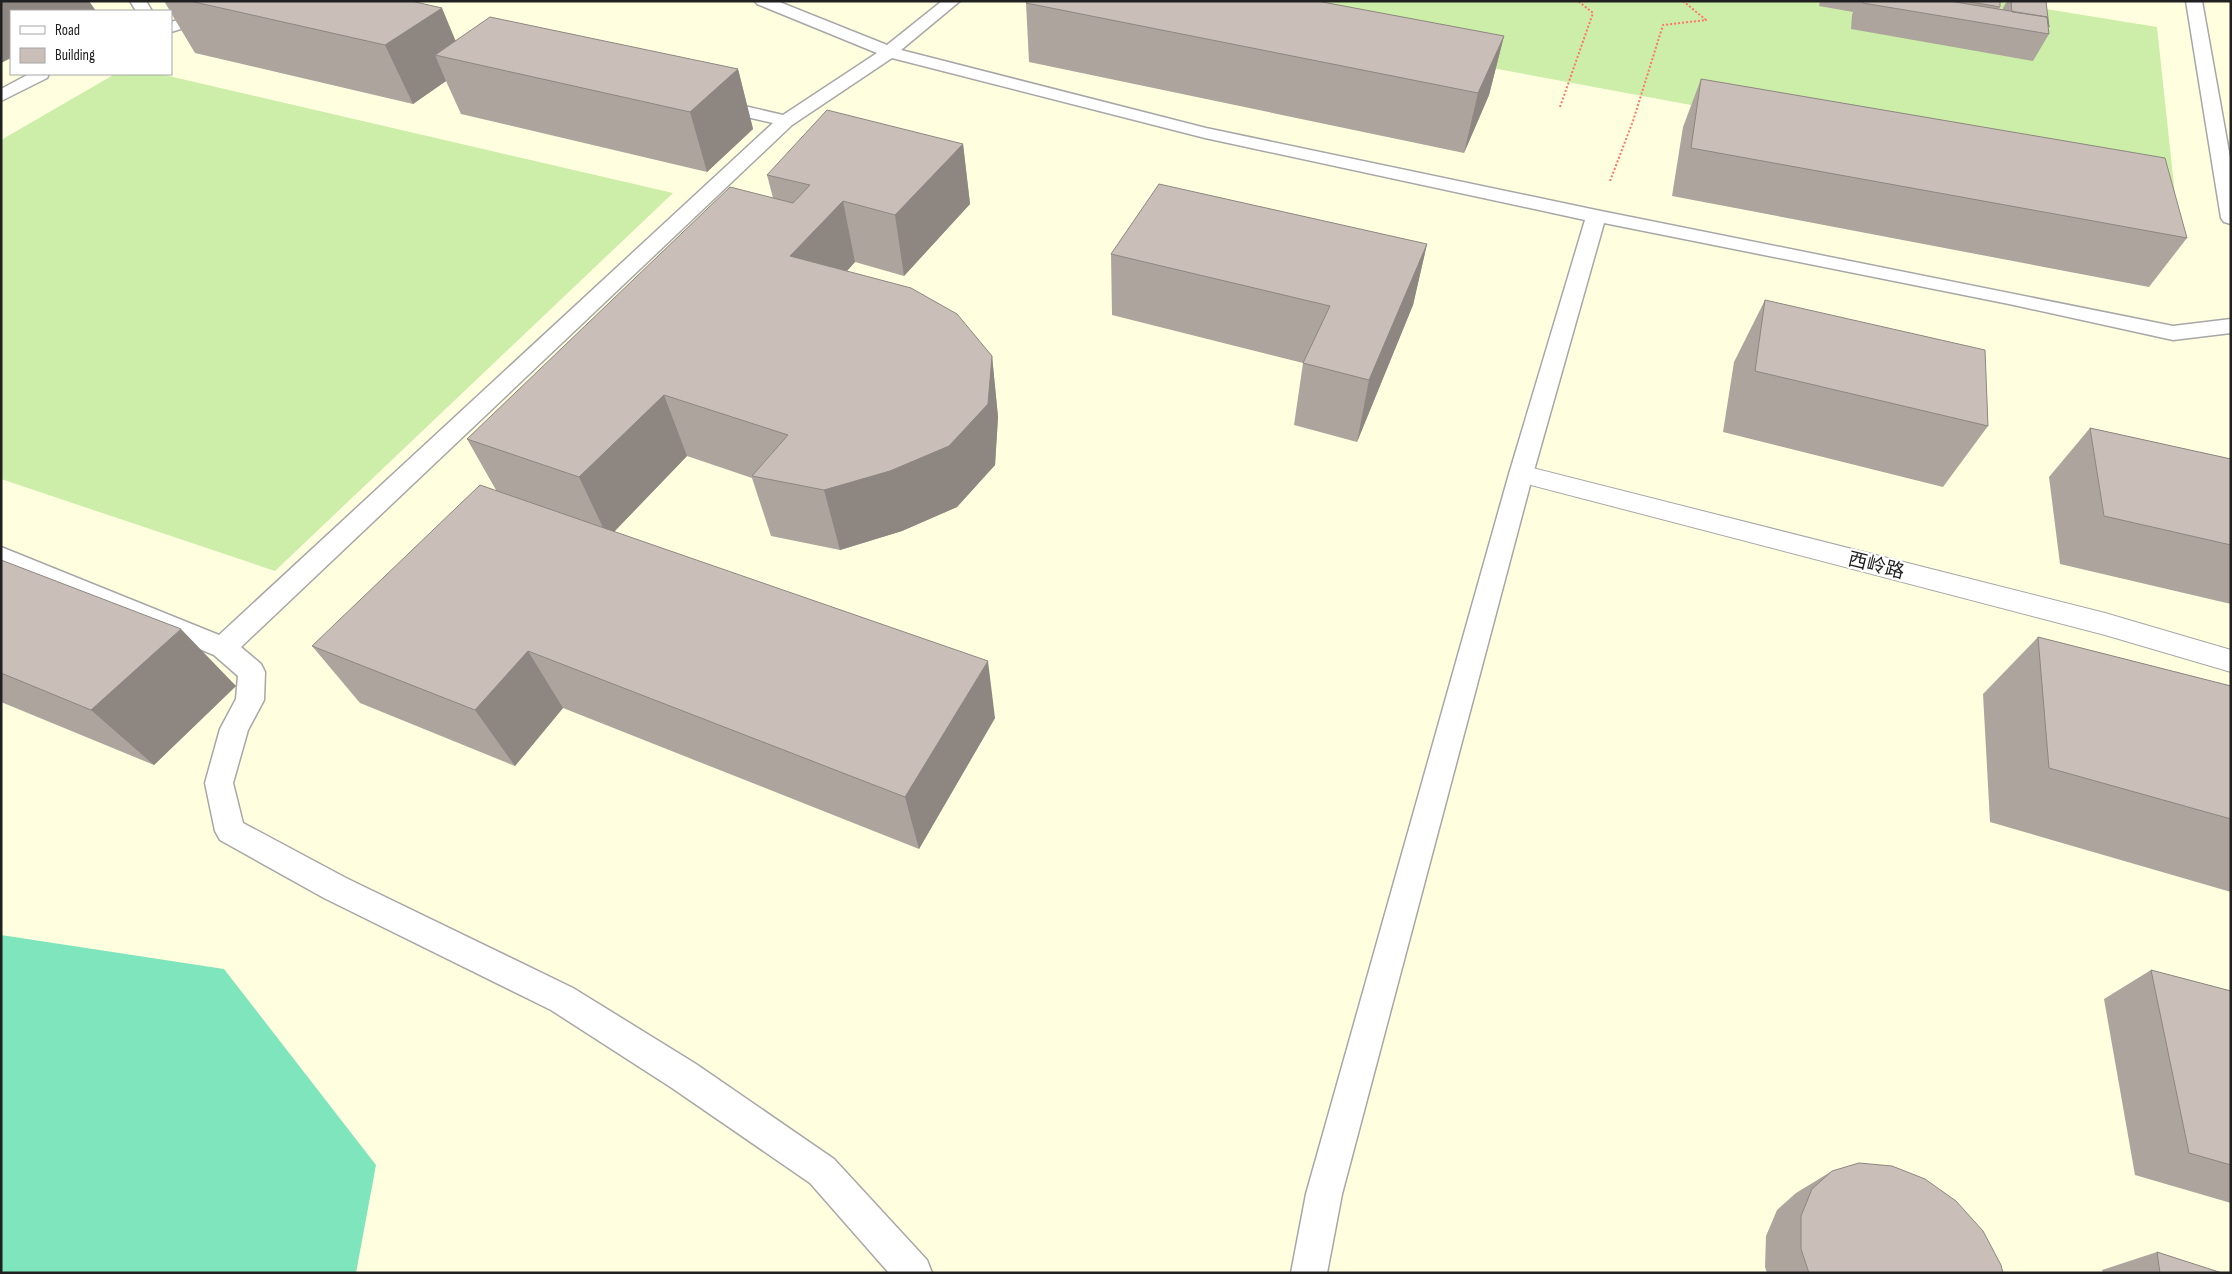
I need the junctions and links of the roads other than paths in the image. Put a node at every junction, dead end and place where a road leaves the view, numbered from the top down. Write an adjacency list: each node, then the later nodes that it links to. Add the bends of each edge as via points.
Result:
1 (763, 1): 6 (lane)
2 (952, 1): 6 (lane)
3 (2194, 1): 12 (lane)
4 (226, 10): 5 (lane)
5 (172, 27)
6 (888, 52): 10 (lane); 11 (lane, via 1205,133)
7 (39, 75): 8 (lane)
8 (1, 96)
9 (699, 101): 10 (lane)
10 (786, 120): 16 (lane)
11 (1596, 216): 13 (lane, via 2173,334); 14 (lane)
12 (2231, 218)
13 (2231, 326)
14 (1521, 474): 17 (street, 西岭路, via 2105,624); 18 (lane, via 1324,1194)
15 (1, 556): 16 (lane)
16 (224, 648): 19 (lane, via 252,672 250,700 234,730 219,783 230,831 335,888 562,1000 684,1076 822,1171)
17 (2231, 661)
18 (1313, 1271)
19 (914, 1273)

